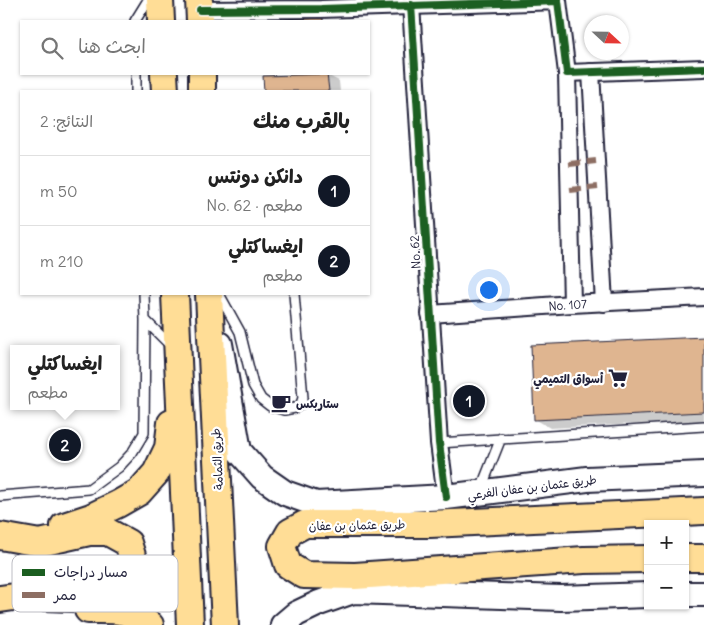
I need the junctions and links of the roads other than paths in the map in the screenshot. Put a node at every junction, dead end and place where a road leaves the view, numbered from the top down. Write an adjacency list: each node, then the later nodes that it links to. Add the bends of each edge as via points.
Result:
1 (148, 0): 8 (lane)
2 (160, 0): 9 (main road)
3 (564, 0): 4 (street); 12 (street)
4 (483, 1): 6 (street)
5 (316, 4): 6 (street); 7 (street)
6 (411, 5): 32 (street, No. 62)
7 (200, 11)
8 (135, 20)
9 (161, 20)
10 (704, 68): 11 (street)
11 (591, 72): 12 (street); 19 (street)
12 (568, 73): 20 (street)
13 (136, 75): 16 (lane)
14 (164, 75): 17 (main road)
15 (202, 75): 18 (main road)
16 (136, 90)
17 (164, 90)
18 (202, 90)
19 (596, 162): 20 (street); 21 (street)
20 (569, 164): 22 (street)
21 (598, 187): 22 (street); 30 (street)
22 (570, 190): 31 (street)
23 (144, 295): 33 (lane)
24 (175, 295): 34 (main road)
25 (210, 295): 41 (main road, طريق عثمان بن عفان الفرعي, via 239,451 262,477 285,493 316,504)
26 (210, 295): 57 (main road, طريق الثمامة)
27 (220, 295): 28 (lane, via 240,332 253,385 261,399 284,410 295,408 303,398)
28 (294, 295)
29 (704, 297): 30 (street, No. 107)
30 (604, 302): 31 (street, No. 107)
31 (572, 304): 32 (street, No. 107)
32 (430, 314): 37 (street, No. 62)
33 (145, 320): 34 (lane); 40 (lane, via 144,433 132,453 119,467 89,488)
34 (178, 353): 44 (main road, via 168,448 156,473 139,492 91,517 60,527); 56 (main road)
35 (704, 426): 36 (lane)
36 (501, 438): 37 (lane); 39 (lane)
37 (439, 443): 41 (street, No. 62)
38 (704, 474): 39 (main road, طريق عثمان بن عفان الفرعي, via 588,480)
39 (479, 493): 41 (main road, طريق عثمان بن عفان الفرعي)
40 (0, 496)
41 (446, 497): 43 (main road)
42 (704, 511): 43 (main road, طريق عثمان بن عفان, via 430,524)
43 (359, 524): 49 (main road, طريق عثمان بن عفان, via 305,524 290,532 282,546 288,566 304,575 355,576)
44 (0, 534): 45 (main road, via 40,543 89,532 108,532 128,543)
45 (132, 555)
46 (689, 558): 47 (main road)
47 (704, 558)
48 (644, 559): 49 (main road, طريق عثمان بن عفان)
49 (584, 560): 50 (main road)
50 (353, 591): 53 (main road, via 561,598); 58 (main road, via 296,614)
51 (689, 594): 52 (main road)
52 (704, 594)
53 (644, 595)
54 (125, 612): 55 (main road)
55 (150, 625)
56 (190, 625)
57 (226, 625)
58 (283, 625)

